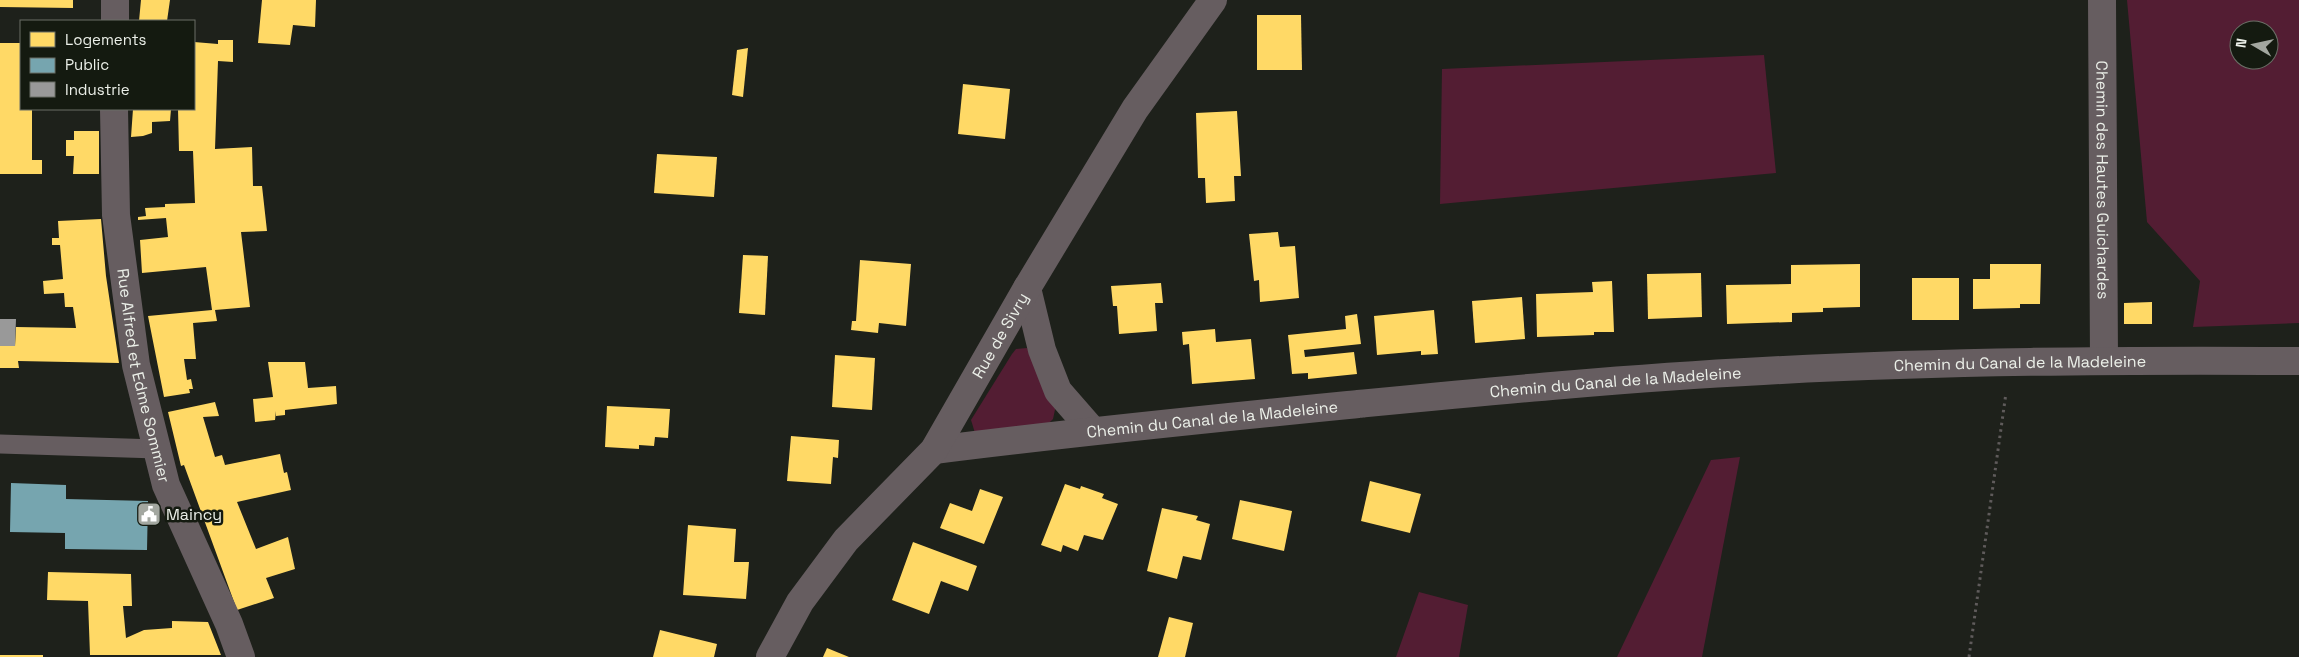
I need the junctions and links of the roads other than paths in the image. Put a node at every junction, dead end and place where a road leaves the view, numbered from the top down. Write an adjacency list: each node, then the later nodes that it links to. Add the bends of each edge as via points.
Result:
1 (115, 0): 4 (street)
2 (1213, 0): 6 (street, Rue de Sivry, via 1135,109)
3 (2102, 0): 7 (street, Chemin des Hautes Guichardes)
4 (115, 20)
5 (114, 110): 11 (street, Rue Alfred et Edme Sommier, via 116,215 136,365)
6 (1027, 288): 9 (street, via 1042,350 1058,391); 12 (street, Rue de Sivry)
7 (2104, 360): 8 (street, Chemin du Canal de la Madeleine); 9 (street, Chemin du Canal de la Madeleine, via 1766,370 1639,378)
8 (2299, 361)
9 (1092, 430): 12 (street, Chemin du Canal de la Madeleine)
10 (0, 444): 11 (lane)
11 (157, 449): 13 (street, Rue Alfred et Edme Sommier, via 166,484)
12 (934, 450): 14 (street, Rue de Sivry, via 846,540 800,602)
13 (241, 657)
14 (770, 657)

